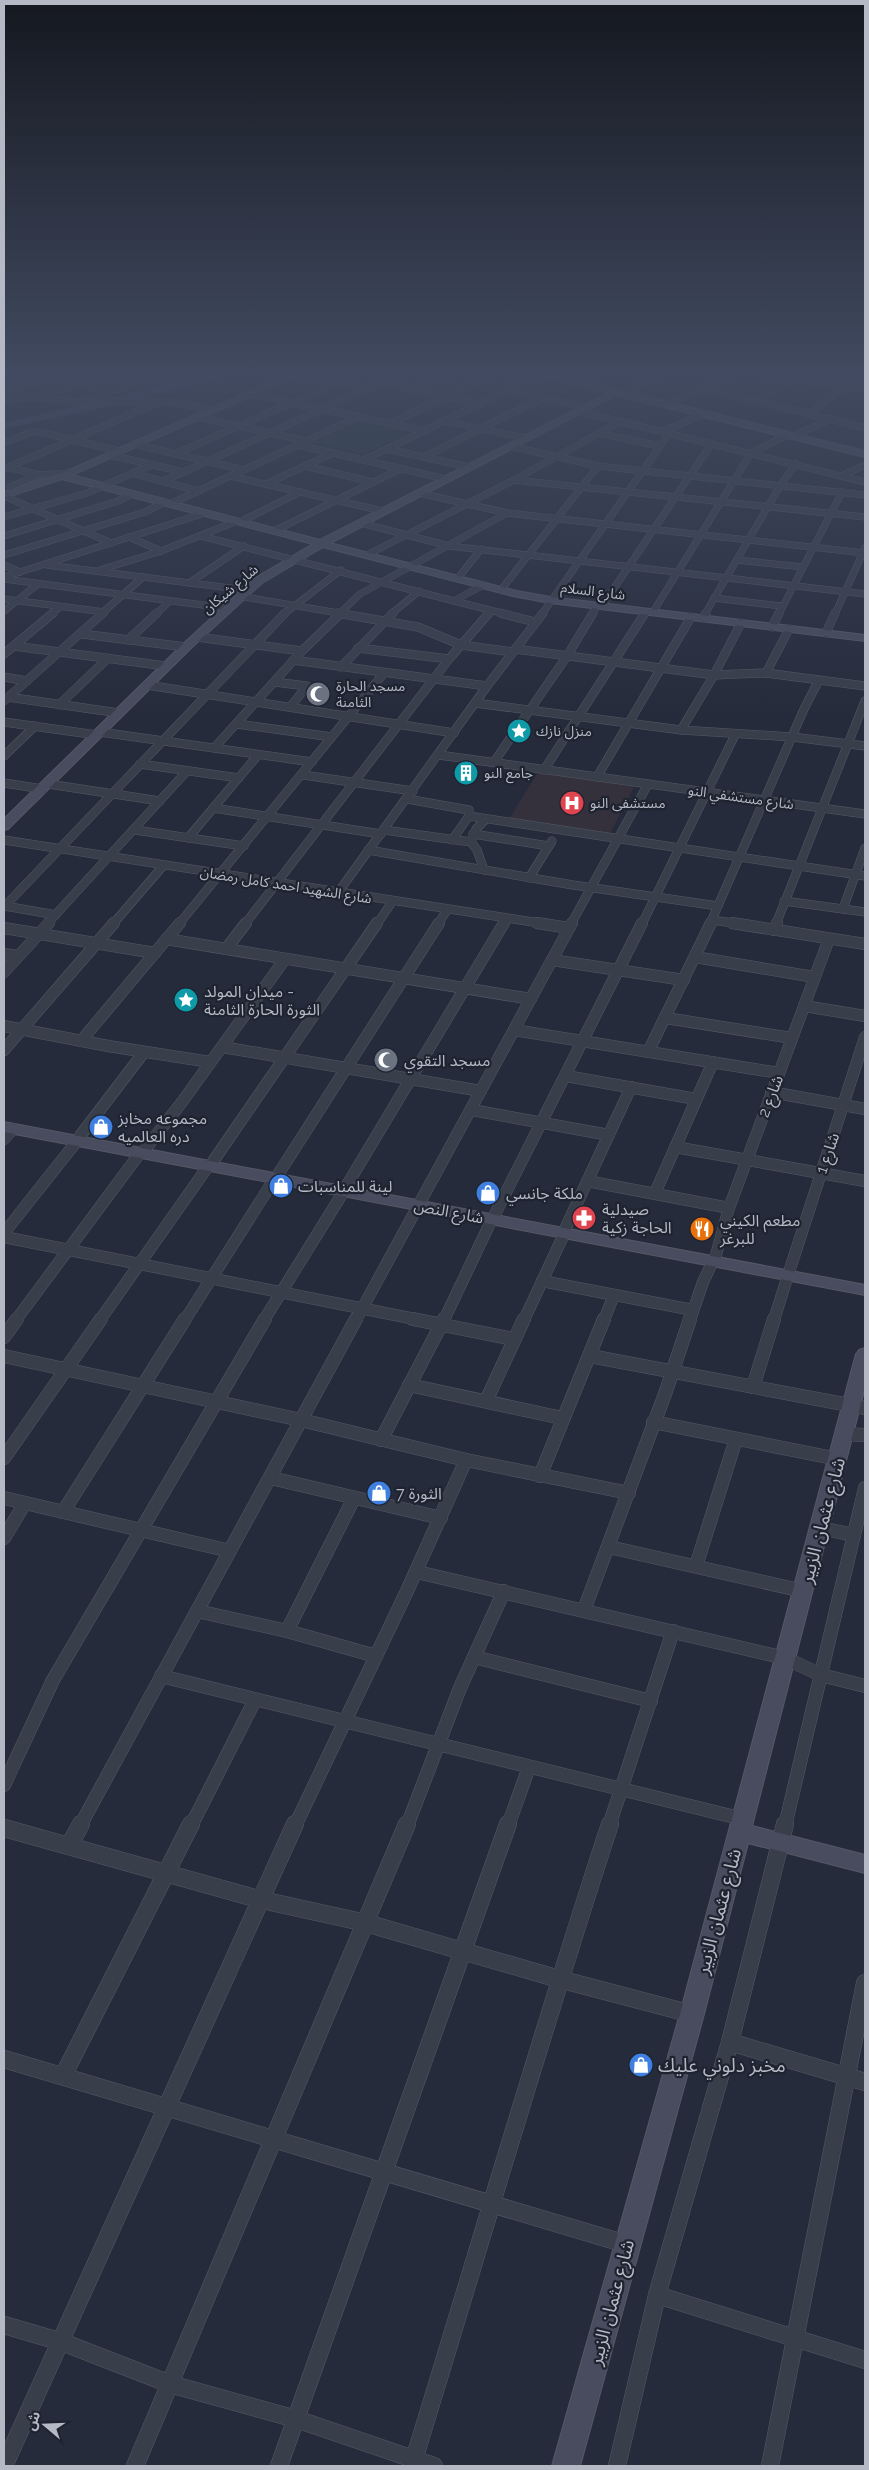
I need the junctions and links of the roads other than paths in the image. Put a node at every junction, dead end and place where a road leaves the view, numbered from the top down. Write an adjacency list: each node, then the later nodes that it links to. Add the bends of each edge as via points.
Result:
1 (32, 485): 19 (street)
2 (180, 485): 20 (street)
3 (209, 485): 20 (street)
4 (271, 485): 21 (street)
5 (366, 485): 29 (street)
6 (435, 485): 25 (street, شارع شيكان)
7 (503, 485): 32 (street)
8 (566, 485): 18 (street)
9 (633, 485): 22 (street)
10 (683, 485): 28 (street)
11 (732, 485): 30 (street)
12 (773, 485): 17 (street)
13 (783, 485): 17 (street)
14 (826, 485): 23 (street)
15 (7, 486): 19 (street)
16 (102, 486): 24 (street); 34 (street)
17 (780, 486): 33 (street)
18 (583, 487): 22 (street); 41 (street)
19 (20, 489): 27 (street)
20 (198, 490): 31 (street)
21 (300, 492): 29 (street); 43 (street)
22 (629, 492): 28 (street); 45 (street)
23 (842, 492): 26 (street); 37 (street)
24 (132, 494): 31 (street); 42 (street)
25 (419, 494): 32 (street); 35 (street, شارع شيكان)
26 (865, 494)
27 (4, 496): 34 (street)
28 (676, 496): 30 (street); 46 (street)
29 (336, 500): 35 (street); 48 (street)
30 (721, 502): 33 (street); 50 (street)
31 (168, 503): 36 (street); 47 (street)
32 (466, 504): 38 (street); 49 (street)
33 (767, 507): 37 (street); 54 (street)
34 (34, 509): 39 (street); 42 (street)
35 (383, 511): 44 (street, شارع شيكان)
36 (205, 513): 43 (street); 53 (street)
37 (831, 513): 40 (street); 59 (street)
38 (507, 514): 41 (street); 58 (street)
39 (4, 517)
40 (865, 517)
41 (556, 519): 45 (street); 65 (street)
42 (58, 520): 47 (street); 51 (street)
43 (238, 522): 48 (street); 52 (street)
44 (361, 523): 49 (street); 56 (street, شارع شيكان)
45 (605, 525): 46 (street); 68 (street)
46 (654, 530): 50 (street); 72 (street)
47 (83, 531): 55 (street); 63 (street)
48 (274, 532): 56 (street)
49 (408, 535): 58 (street); 64 (street)
50 (702, 535): 54 (street); 77 (street)
51 (4, 536)
52 (201, 536): 57 (street); 61 (street)
53 (129, 537): 55 (street); 61 (street)
54 (749, 540): 59 (street); 67 (street)
55 (111, 543): 70 (street)
56 (322, 543): 64 (street, شارع السلام); 66 (street, شارع شيكان)
57 (244, 546): 66 (street); 83 (street)
58 (449, 546): 60 (street); 71 (street)
59 (813, 547): 62 (street); 73 (street)
60 (481, 549): 65 (street); 80 (street)
61 (161, 551): 75 (street)
62 (864, 551): 89 (street)
63 (4, 555)
64 (368, 555): 71 (street, شارع السلام)
65 (529, 555): 68 (street); 87 (street)
66 (295, 558): 74 (street); 90 (street, شارع شيكان)
67 (737, 560): 73 (street); 81 (street)
68 (577, 562): 72 (street); 95 (street)
69 (4, 565): 76 (street)
70 (43, 565): 75 (street); 76 (street)
71 (409, 566): 80 (street, شارع السلام); 82 (street)
72 (630, 567): 77 (street); 100 (street)
73 (803, 567): 86 (street)
74 (341, 570): 82 (street); 99 (street)
75 (96, 571): 78 (street)
76 (20, 572): 79 (street)
77 (678, 572): 81 (street); 107 (street)
78 (143, 577): 83 (street); 92 (street)
79 (4, 578): 84 (street)
80 (458, 578): 85 (street, شارع السلام)
81 (726, 578): 86 (street); 93 (street)
82 (380, 581): 88 (street); 108 (street)
83 (189, 583): 90 (street)
84 (38, 584): 92 (street); 96 (street)
85 (483, 585): 87 (street, شارع السلام); 98 (street)
86 (794, 585): 89 (street); 101 (street)
87 (501, 590): 95 (street, شارع السلام)
88 (419, 591): 98 (street); 111 (street)
89 (844, 592): 91 (street); 116 (street)
90 (242, 593): 99 (street); 103 (street, شارع شيكان)
91 (865, 594)
92 (124, 595): 97 (street); 106 (street)
93 (714, 598): 101 (street); 110 (street)
94 (4, 599): 96 (street)
95 (550, 600): 100 (street, شارع السلام); 112 (street)
96 (16, 601): 102 (street); 104 (street)
97 (170, 601): 103 (street); 120 (street)
98 (454, 601): 105 (street)
99 (292, 606): 108 (street); 121 (street)
100 (600, 606): 107 (street, شارع السلام); 130 (street)
101 (781, 606): 114 (street)
102 (60, 607): 106 (street); 123 (street)
103 (226, 608): 118 (street, شارع شيكان)
104 (4, 611)
105 (490, 611): 112 (street); 122 (street)
106 (105, 612): 117 (street)
107 (649, 612): 109 (street, شارع السلام); 134 (street)
108 (338, 614): 111 (street); 127 (street)
109 (691, 617): 110 (street, شارع السلام); 137 (street)
110 (702, 618): 113 (street, شارع السلام)
111 (382, 621): 122 (street, via 425,628); 125 (street)
112 (535, 622): 126 (street)
113 (741, 623): 114 (street, شارع السلام); 140 (street)
114 (772, 627): 115 (street, شارع السلام)
115 (789, 629): 116 (street, شارع السلام); 139 (street)
116 (826, 633): 119 (street, شارع السلام)
117 (82, 634): 120 (street); 128 (street)
118 (197, 637): 121 (street); 124 (street, شارع شيكان)
119 (865, 638)
120 (128, 640): 124 (street)
121 (254, 644): 127 (street); 149 (street)
122 (461, 645): 126 (street); 132 (street)
123 (14, 646): 128 (street); 129 (street)
124 (186, 647): 135 (street, شارع شيكان)
125 (358, 648): 132 (street); 136 (street)
126 (514, 650): 130 (street); 147 (street)
127 (302, 651): 133 (street)
128 (60, 652): 131 (street); 144 (street)
129 (4, 653)
130 (567, 656): 134 (street); 156 (street)
131 (107, 659): 135 (street); 154 (street)
132 (449, 659): 142 (street)
133 (293, 660): 136 (street); 145 (street)
134 (612, 661): 137 (street); 158 (street)
135 (166, 666): 146 (street, شارع شيكان)
136 (341, 667): 138 (street)
137 (661, 668): 140 (street); 161 (street)
138 (384, 673): 142 (street); 159 (street)
139 (766, 674): 140 (street); 143 (street)
140 (714, 675): 165 (street)
141 (4, 677): 144 (street)
142 (434, 680): 147 (street); 163 (street)
143 (819, 680): 148 (street); 170 (street)
144 (27, 681): 150 (street)
145 (274, 682): 151 (street); 155 (street, via 307,686)
146 (147, 685): 149 (street); 157 (street, شارع شيكان)
147 (487, 686): 153 (street)
148 (865, 686)
149 (207, 693): 151 (street); 171 (street)
150 (6, 699): 154 (street)
151 (258, 701): 155 (street); 162 (street)
152 (865, 701): 172 (street)
153 (475, 703): 156 (street); 166 (street)
154 (59, 704): 157 (street)
155 (291, 706): 159 (street)
156 (530, 710): 158 (street); 179 (street)
157 (119, 713): 167 (street, شارع شيكان)
158 (578, 717): 161 (street); 181 (street)
159 (346, 718): 163 (street); 169 (street)
160 (4, 722): 164 (street)
161 (628, 723): 165 (street); 184 (street)
162 (237, 724): 169 (street); 174 (street)
163 (399, 725): 166 (street); 186 (street)
164 (35, 726): 167 (street); 175 (street)
165 (681, 730): 168 (street)
166 (454, 732): 177 (street)
167 (98, 733): 171 (street); 189 (street, شارع شيكان)
168 (735, 735): 170 (street); 191 (street)
169 (332, 736): 178 (street)
170 (792, 737): 172 (street); 194 (street)
171 (162, 740): 174 (street); 180 (street)
172 (848, 744): 173 (street); 197 (street)
173 (865, 746)
174 (214, 748): 176 (street)
175 (6, 751)
176 (258, 755): 178 (street); 185 (street)
177 (439, 755): 179 (street, شارع مستشفي النو); 190 (street)
178 (312, 762): 183 (street)
179 (494, 762): 181 (street, شارع مستشفي النو)
180 (140, 764): 182 (street); 192 (street)
181 (544, 770): 184 (street, شارع مستشفي النو)
182 (186, 771): 185 (street); 195 (street)
183 (303, 774): 186 (street); 199 (street)
184 (597, 777): 188 (street, شارع مستشفي النو)
185 (239, 778): 196 (street)
186 (354, 782): 190 (street); 202 (street)
187 (4, 783): 189 (street)
188 (648, 784): 191 (street, شارع مستشفي النو); 209 (street)
189 (45, 786): 192 (street); 203 (street, شارع شيكان)
190 (413, 791): 193 (street)
191 (707, 792): 194 (street, شارع مستشفي النو); 214 (street)
192 (112, 794): 195 (street); 216 (street)
193 (407, 799): 200 (street, via 464,807); 206 (street)
194 (765, 800): 197 (street, شارع مستشفي النو); 219 (street)
195 (160, 801): 204 (street)
196 (213, 808): 199 (street); 207 (street)
197 (822, 808): 198 (street, شارع مستشفي النو); 221 (street)
198 (865, 814)
199 (268, 816): 202 (street); 212 (street)
200 (470, 816): 201 (street); 211 (street)
201 (486, 819): 205 (street); 208 (street)
202 (323, 824): 206 (street); 227 (street)
203 (4, 826)
204 (135, 830): 207 (street); 218 (street)
205 (558, 830): 209 (street); 213 (street)
206 (382, 832): 211 (street); 217 (street)
207 (188, 838): 212 (street)
208 (472, 838): 211 (street); 213 (street); 222 (street)
209 (619, 839): 214 (street); 228 (street)
210 (4, 840): 216 (street, شارع الشهيد احمد كامل رمضان)
211 (452, 840)
212 (244, 846): 224 (street)
213 (549, 846): 226 (street)
214 (681, 848): 219 (street); 230 (street)
215 (865, 848): 223 (street)
216 (58, 850): 218 (street, شارع الشهيد احمد كامل رمضان); 233 (street)
217 (368, 850): 222 (street); 229 (street)
218 (110, 857): 220 (street, شارع الشهيد احمد كامل رمضان); 238 (street)
219 (740, 857): 221 (street); 234 (street)
220 (163, 866): 224 (street, شارع الشهيد احمد كامل رمضان); 247 (street)
221 (798, 866): 223 (street); 231 (street)
222 (484, 870): 226 (street)
223 (855, 874): 225 (street); 235 (street)
224 (219, 875): 227 (street, شارع الشهيد احمد كامل رمضان); 245 (street)
225 (865, 876)
226 (529, 878): 228 (street)
227 (276, 884): 229 (street, شارع الشهيد احمد كامل رمضان); 249 (street)
228 (591, 887): 230 (street); 242 (street)
229 (337, 894): 232 (street, شارع الشهيد احمد كامل رمضان)
230 (657, 896): 234 (street); 257 (street)
231 (784, 900): 235 (street); 243 (street)
232 (392, 902): 236 (street, شارع الشهيد احمد كامل رمضان); 256 (street)
233 (4, 906): 238 (street)
234 (718, 906): 240 (street)
235 (843, 909): 237 (street)
236 (447, 910): 239 (street, شارع الشهيد احمد كامل رمضان); 260 (street)
237 (865, 912)
238 (56, 915): 244 (street)
239 (506, 919): 242 (street, شارع الشهيد احمد كامل رمضان); 262 (street)
240 (712, 920): 243 (street); 253 (street)
241 (4, 928): 244 (street)
242 (569, 928): 255 (street)
243 (774, 930): 246 (street)
244 (39, 934): 247 (street); 252 (street)
245 (166, 939): 249 (street); 250 (street)
246 (829, 939): 248 (street); 259 (street, شارع 2)
247 (96, 944): 250 (street); 268 (street)
248 (865, 944)
249 (226, 949): 254 (street)
250 (154, 953): 272 (street)
251 (4, 954): 252 (street)
252 (18, 956): 258 (street)
253 (695, 957): 259 (street); 261 (street)
254 (286, 959): 256 (street); 274 (street)
255 (552, 960): 257 (street); 263 (street)
256 (346, 969): 260 (street); 278 (street)
257 (618, 970): 261 (street); 273 (street)
258 (4, 972)
259 (814, 977): 264 (street, شارع 2)
260 (405, 978): 262 (street); 281 (street)
261 (684, 980): 266 (street)
262 (464, 988): 263 (street); 284 (street)
263 (531, 1000): 269 (street)
264 (804, 1006): 265 (street); 271 (street, شارع 2)
265 (865, 1016)
266 (666, 1018): 271 (street); 277 (street)
267 (4, 1026): 268 (street)
268 (20, 1030): 272 (street); 275 (street)
269 (514, 1030): 273 (street); 286 (street)
270 (865, 1037): 289 (street, شارع 1)
271 (792, 1038): 282 (street, شارع 2)
272 (80, 1040): 276 (street)
273 (584, 1042): 277 (street); 283 (street)
274 (222, 1047): 278 (street); 279 (street)
275 (4, 1050)
276 (144, 1052): 279 (street); 295 (street)
277 (648, 1052): 280 (street)
278 (284, 1058): 281 (street); 299 (street)
279 (210, 1062): 297 (street)
280 (713, 1062): 282 (street); 288 (street)
281 (348, 1068): 284 (street); 301 (street)
282 (779, 1073): 287 (street, شارع 2)
283 (566, 1076): 285 (street); 292 (street)
284 (411, 1080): 286 (street); 304 (street)
285 (631, 1087): 288 (street); 294 (street)
286 (481, 1091): 291 (street)
287 (771, 1092): 289 (street); 298 (street, شارع 2)
288 (696, 1099): 296 (street)
289 (843, 1105): 290 (street); 300 (street, شارع 1)
290 (865, 1109)
291 (472, 1110): 292 (street); 306 (street)
292 (542, 1123): 294 (street); 308 (street)
293 (6, 1129): 295 (street, شارع النص)
294 (610, 1135): 302 (street)
295 (79, 1138): 297 (street, شارع النص); 310 (street)
296 (675, 1147): 298 (street); 305 (street)
297 (143, 1150): 299 (street, شارع النص); 312 (street)
298 (747, 1160): 300 (street); 307 (street, شارع 2)
299 (211, 1163): 301 (street, شارع النص); 314 (street)
300 (820, 1173): 303 (street); 315 (street, شارع 1)
301 (277, 1175): 304 (street, شارع النص); 316 (street)
302 (587, 1181): 305 (street); 309 (street)
303 (865, 1181)
304 (346, 1188): 306 (street, شارع النص); 320 (street)
305 (655, 1193): 307 (street)
306 (420, 1203): 308 (street, شارع النص); 322 (street)
307 (729, 1208): 313 (street, شارع 2)
308 (493, 1217): 309 (street, شارع النص); 324 (street)
309 (565, 1230): 313 (street, شارع النص); 317 (street)
310 (4, 1233)
311 (4, 1237): 312 (street)
312 (68, 1250): 314 (street); 325 (street)
313 (715, 1258): 315 (street, شارع النص); 323 (street, شارع 2)
314 (139, 1264): 316 (street); 330 (street)
315 (789, 1272): 318 (street, شارع النص); 319 (street, شارع النص); 334 (street, شارع 1)
316 (211, 1279): 320 (street); 332 (street)
317 (542, 1281): 321 (street); 326 (street)
318 (865, 1283)
319 (865, 1290)
320 (280, 1293): 322 (street); 336 (street)
321 (614, 1295): 323 (street); 329 (street)
322 (362, 1309): 324 (street); 339 (street)
323 (694, 1310): 331 (street, شارع 2)
324 (442, 1324): 326 (street); 333 (street)
325 (4, 1337)
326 (513, 1339): 335 (street)
327 (865, 1354): 337 (street, شارع عثمان الزبير)
328 (4, 1356): 330 (street)
329 (590, 1356): 331 (street); 338 (street)
330 (65, 1369): 332 (street); 344 (street)
331 (673, 1372): 334 (street); 340 (street, شارع 2)
332 (142, 1385): 336 (street); 354 (street)
333 (409, 1385): 335 (street); 343 (street)
334 (753, 1387): 337 (street)
335 (486, 1401): 338 (street)
336 (218, 1402): 339 (street); 358 (street)
337 (859, 1407): 341 (street, شارع عثمان الزبير)
338 (562, 1418): 347 (street)
339 (301, 1420): 343 (street); 348 (street)
340 (654, 1422): 342 (street); 350 (street, شارع 2)
341 (855, 1434): 345 (street, شارع عثمان الزبير)
342 (736, 1439): 345 (street); 363 (street)
343 (381, 1440): 346 (street)
344 (4, 1458)
345 (838, 1459): 357 (street, شارع عثمان الزبير)
346 (466, 1460): 347 (street); 355 (street)
347 (540, 1476): 350 (street)
348 (271, 1478): 352 (street); 362 (street)
349 (865, 1488): 356 (street)
350 (629, 1493): 361 (street, شارع 2)
351 (4, 1498): 353 (street)
352 (354, 1498): 355 (street); 369 (street)
353 (25, 1503): 354 (street); 360 (street)
354 (63, 1512): 358 (street)
355 (441, 1518): 364 (street)
356 (862, 1518): 359 (street)
357 (820, 1528): 359 (street); 366 (street, شارع عثمان الزبير)
358 (141, 1529): 362 (street); 382 (street, via 53,1680)
359 (854, 1535): 374 (street)
360 (4, 1538)
361 (609, 1547): 363 (street); 367 (street, شارع 2)
362 (230, 1551): 368 (street)
363 (696, 1566): 366 (street)
364 (417, 1572): 365 (street); 371 (street)
365 (504, 1591): 367 (street); 372 (street)
366 (803, 1591): 373 (street, شارع عثمان الزبير)
367 (584, 1610): 370 (street)
368 (197, 1611): 369 (street); 375 (street)
369 (287, 1631): 371 (street)
370 (674, 1631): 373 (street); 378 (street)
371 (376, 1656): 379 (street)
372 (474, 1657): 378 (street); 380 (street)
373 (785, 1658): 374 (street); 384 (street, شارع عثمان الزبير)
374 (821, 1675): 376 (street); 386 (street)
375 (160, 1676): 377 (street); 387 (street)
376 (865, 1686)
377 (255, 1700): 379 (street); 389 (street)
378 (651, 1701): 383 (street)
379 (346, 1721): 380 (street); 390 (street)
380 (439, 1746): 381 (street); 391 (street)
381 (530, 1767): 383 (street); 392 (street)
382 (4, 1785)
383 (623, 1789): 384 (street); 393 (street)
384 (741, 1825): 386 (street); 395 (street, شارع عثمان الزبير)
385 (4, 1828): 387 (street)
386 (781, 1843): 388 (street); 396 (street)
387 (69, 1846): 389 (street)
388 (865, 1864)
389 (165, 1873): 390 (street); 398 (street)
390 (262, 1900): 391 (street); 401 (street)
391 (366, 1923): 392 (street); 402 (street)
392 (463, 1952): 393 (street); 403 (street)
393 (559, 1979): 395 (street); 404 (street)
394 (865, 1982): 399 (street)
395 (692, 2014): 405 (street, شارع عثمان الزبير)
396 (730, 2042): 399 (street); 406 (street)
397 (4, 2059): 398 (street)
398 (63, 2076): 401 (street)
399 (846, 2078): 400 (street); 408 (street)
400 (865, 2082)
401 (168, 2108): 402 (street); 409 (street)
402 (272, 2139): 403 (street); 411 (street)
403 (385, 2172): 404 (street); 412 (street)
404 (493, 2205): 405 (street); 413 (street)
405 (626, 2244): 418 (street, شارع عثمان الزبير)
406 (657, 2295): 408 (street); 419 (street)
407 (4, 2325): 409 (street)
408 (794, 2338): 410 (street); 420 (street)
409 (62, 2342): 411 (street); 414 (street)
410 (865, 2360)
411 (170, 2384): 412 (street); 415 (street)
412 (296, 2419): 413 (street); 416 (street)
413 (413, 2463): 417 (street)
414 (4, 2466)
415 (135, 2466)
416 (279, 2466)
417 (434, 2466)
418 (567, 2466)
419 (617, 2466)
420 (770, 2466)

